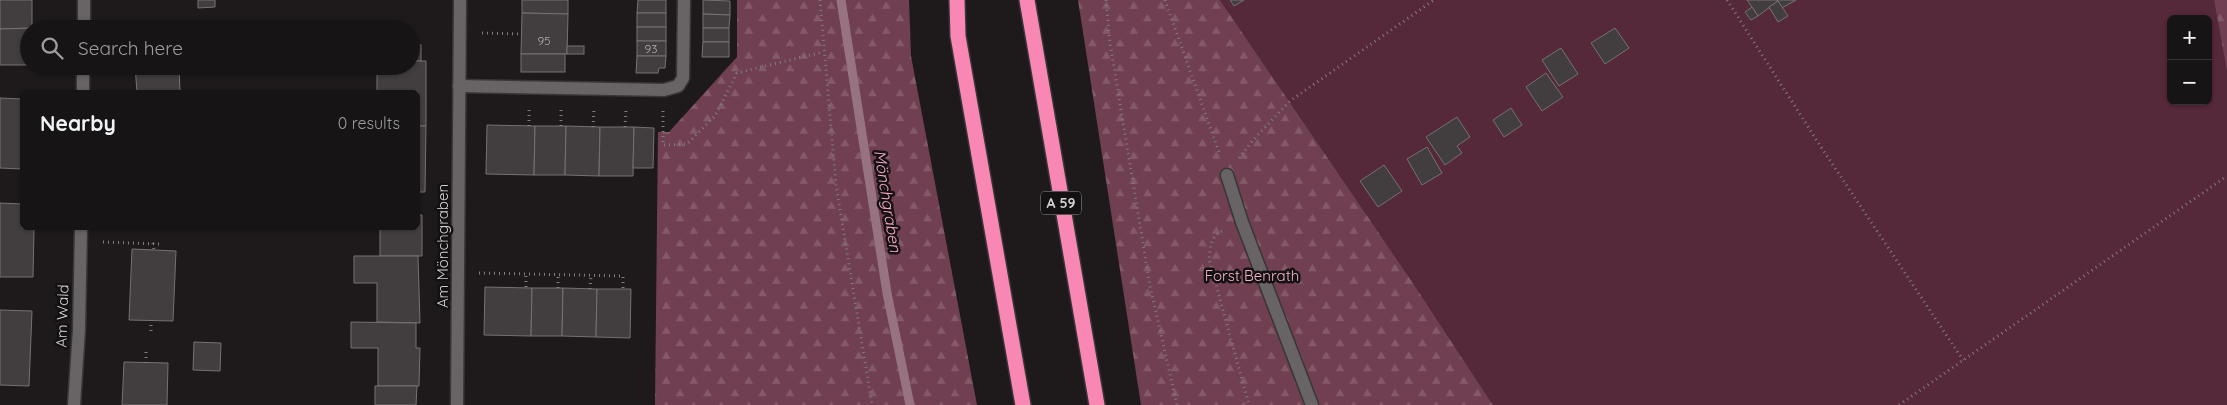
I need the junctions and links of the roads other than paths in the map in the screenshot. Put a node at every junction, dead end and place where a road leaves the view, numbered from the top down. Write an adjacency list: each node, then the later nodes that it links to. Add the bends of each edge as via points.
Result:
1 (84, 0): 6 (street)
2 (460, 0): 8 (street, Am Mönchgraben)
3 (684, 0): 8 (street, via 683,78 678,86 664,90)
4 (957, 0): 14 (highway, via 958,36)
5 (1027, 0): 15 (highway, A 59)
6 (84, 20)
7 (83, 75): 9 (street)
8 (459, 86): 13 (street, Am Mönchgraben)
9 (83, 90)
10 (1227, 175): 16 (street)
11 (81, 230): 12 (street, Am Wald)
12 (74, 405)
13 (457, 405)
14 (1023, 405)
15 (1097, 405)
16 (1312, 405)

